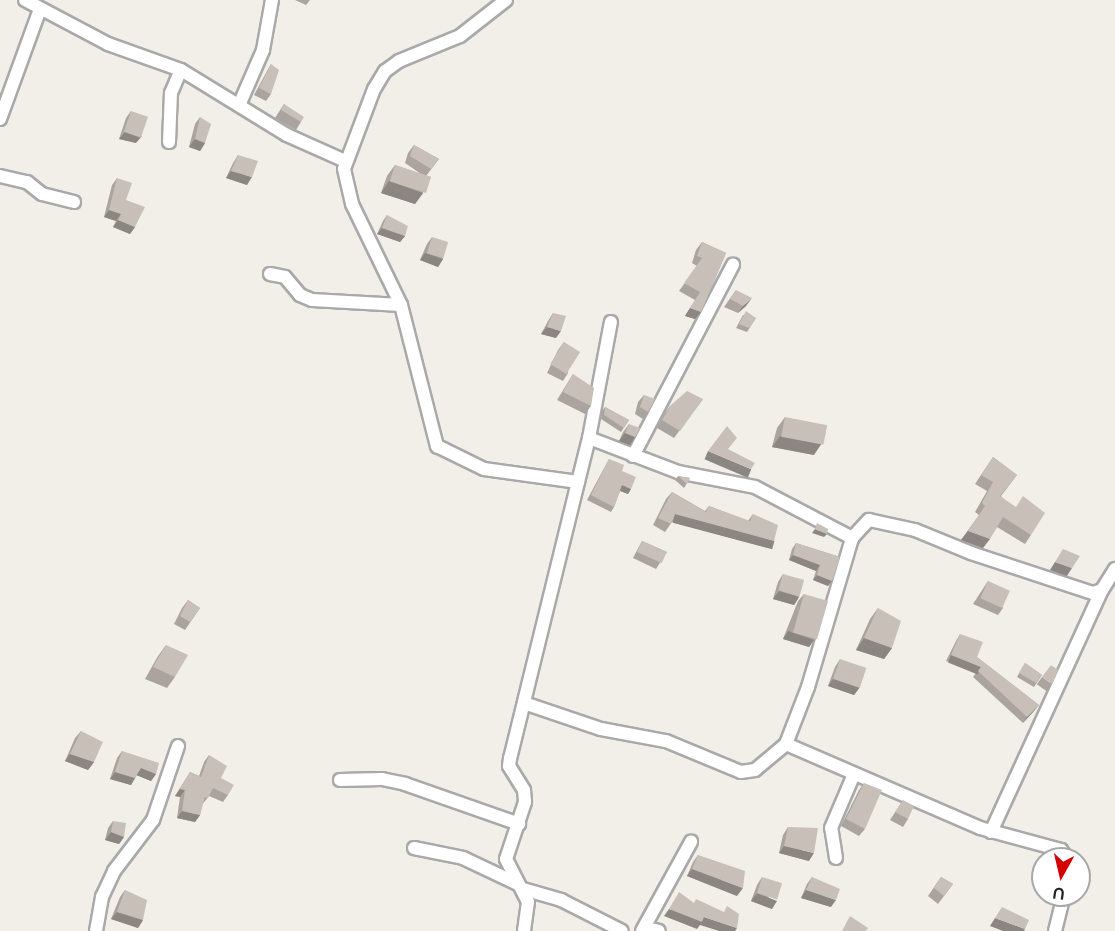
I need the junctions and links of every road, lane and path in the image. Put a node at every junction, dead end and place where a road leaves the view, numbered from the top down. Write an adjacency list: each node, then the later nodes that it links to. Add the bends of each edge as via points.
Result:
1 (25, 0): 4 (street)
2 (272, 0): 6 (street, via 263,50)
3 (506, 0): 9 (street, via 460,36 391,65 374,89)
4 (40, 9): 5 (street, via 108,44); 7 (street)
5 (181, 70): 6 (street); 8 (street, via 171,93)
6 (240, 104): 9 (street, via 287,135)
7 (0, 119)
8 (169, 142)
9 (345, 160): 14 (street, via 352,204)
10 (0, 176): 11 (street, via 27,182 42,194)
11 (74, 202)
12 (733, 265): 17 (street)
13 (270, 274): 14 (street, via 285,277 300,295 312,300)
14 (401, 305): 18 (street, via 437,447 484,469)
15 (611, 322): 16 (street)
16 (589, 438): 17 (street); 18 (street)
17 (633, 456): 19 (street, via 678,472 755,487)
18 (578, 482): 22 (street)
19 (852, 538): 21 (street, via 863,524 878,519 1032,574 1093,592); 23 (street, via 808,687)
20 (1115, 569): 21 (street)
21 (1102, 590): 28 (street)
22 (524, 704): 23 (street, via 601,729 666,741 741,772 768,763); 27 (street, via 509,766 524,790)
23 (786, 744): 25 (street)
24 (178, 747): 36 (street, via 153,820 119,865 102,897)
25 (854, 774): 28 (street); 32 (street, via 831,828)
26 (340, 780): 27 (street, via 382,779 405,784)
27 (519, 824): 33 (street, via 506,859)
28 (991, 832): 30 (street)
29 (691, 842): 35 (street, via 664,885)
30 (1049, 847)
31 (414, 848): 33 (street, via 463,858)
32 (836, 858)
33 (520, 886): 37 (street, via 528,902); 38 (street, via 561,900)
34 (1061, 907): 40 (street)
35 (644, 929): 39 (street)
36 (96, 931)
37 (524, 931)
38 (622, 931)
39 (659, 931)
40 (1054, 931)

